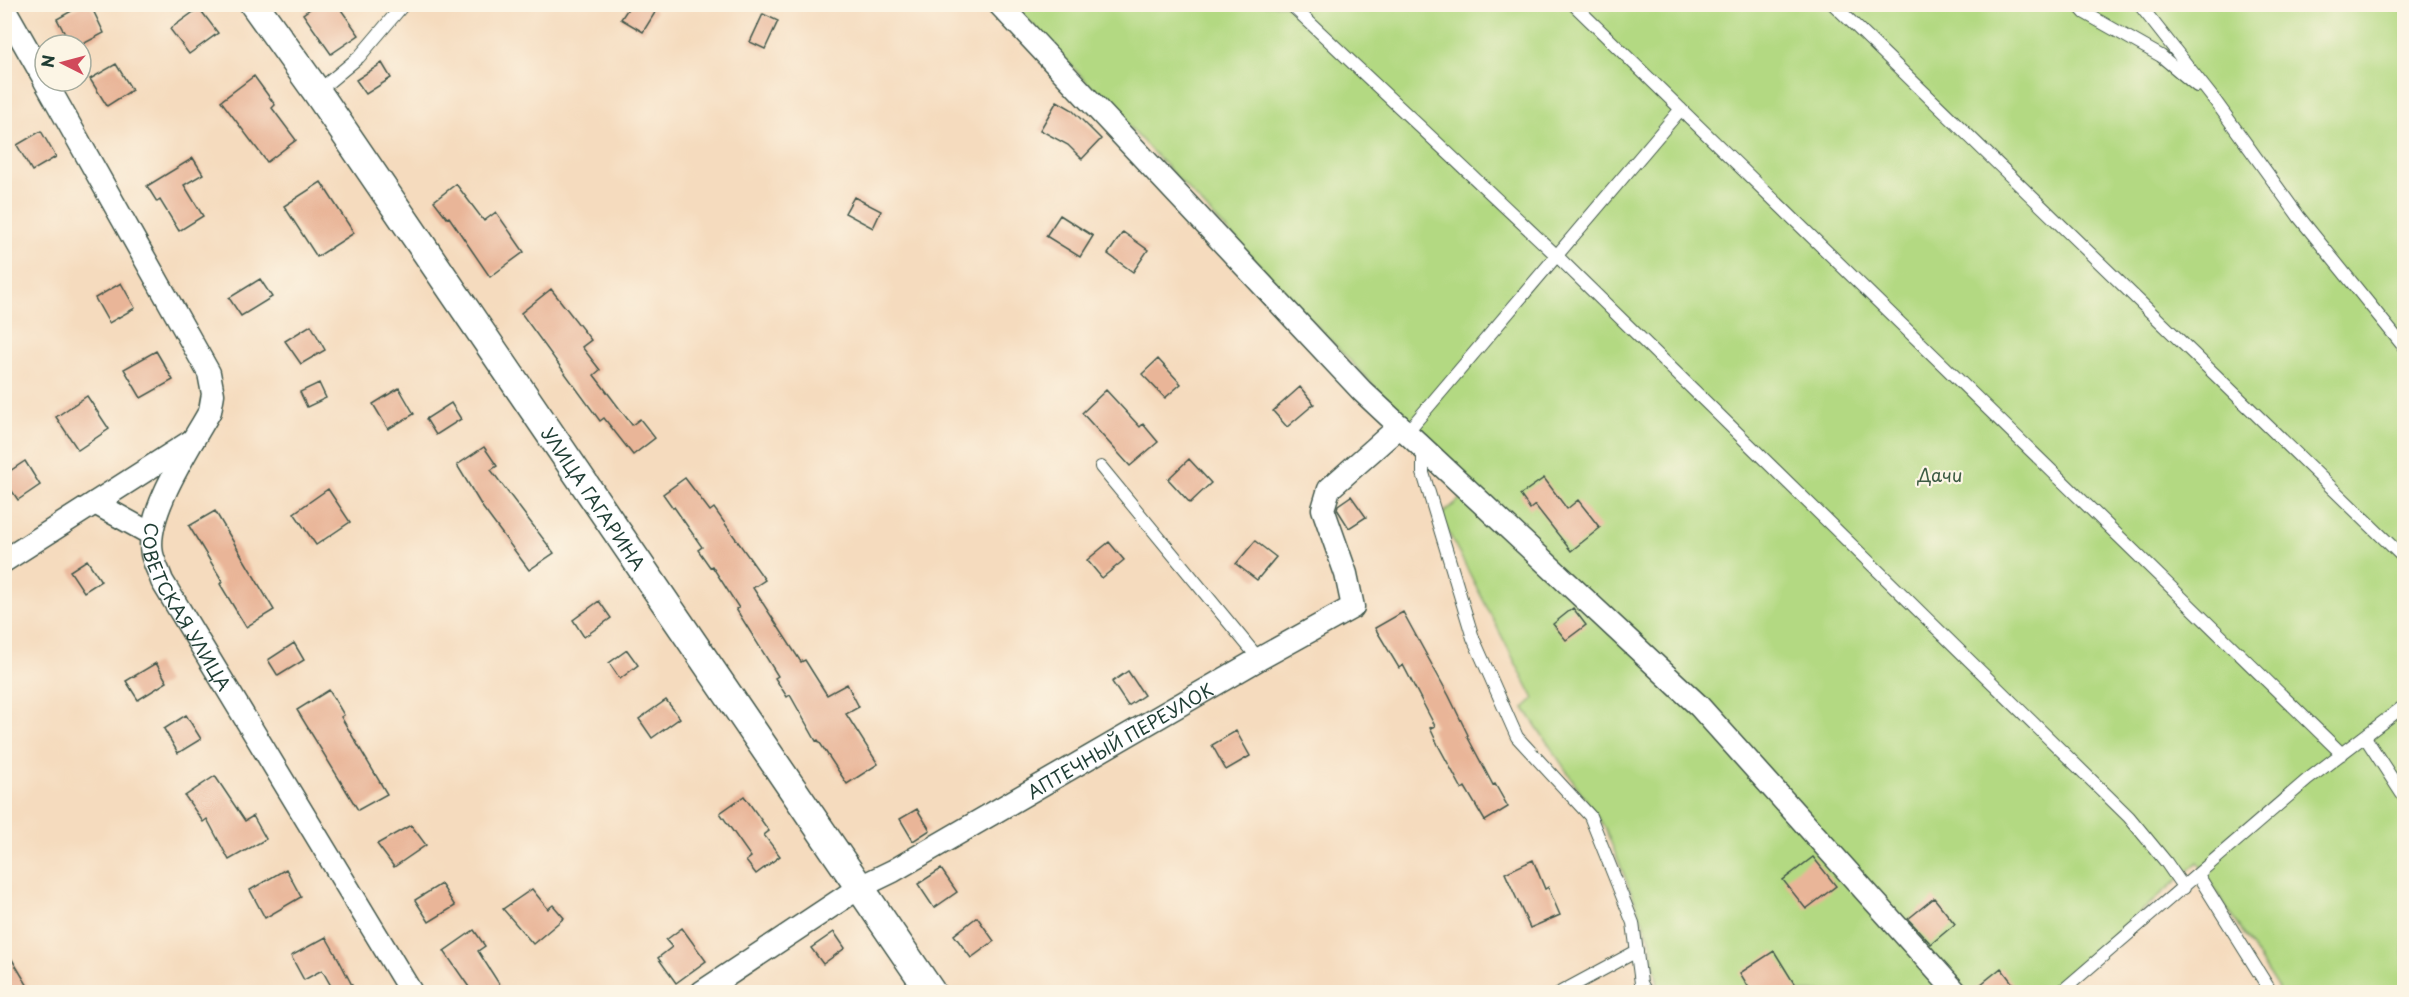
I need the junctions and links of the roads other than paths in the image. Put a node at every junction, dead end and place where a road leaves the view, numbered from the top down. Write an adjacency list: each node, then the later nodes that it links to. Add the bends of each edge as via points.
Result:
1 (254, 4): 11 (street, УЛИЦА ГАГАРИНА)
2 (404, 4): 11 (lane, via 359,57)
3 (999, 4): 17 (street, via 1362,391)
4 (1290, 4): 15 (lane)
5 (1573, 4): 14 (lane)
6 (1833, 4): 22 (lane)
7 (2077, 4): 13 (lane, via 2085,13 2161,56)
8 (2139, 4): 13 (lane)
9 (4, 8): 10 (street, СОВЕТСКАЯ УЛИЦА)
10 (33, 60)
11 (316, 92): 30 (street, УЛИЦА ГАГАРИНА)
12 (52, 93): 18 (street, СОВЕТСКАЯ УЛИЦА, via 208,374 213,394 210,411)
13 (2216, 102): 16 (lane, via 2299,217)
14 (1681, 109): 15 (lane); 27 (lane)
15 (1557, 256): 17 (lane); 31 (lane, via 2128,817)
16 (2404, 347)
17 (1410, 435): 24 (street, АПТЕЧНЫЙ ПЕРЕУЛОК, via 1329,489 1323,509 1353,607); 32 (lane, via 1473,638 1517,737 1590,816 1633,923); 38 (street, via 1698,705)
18 (194, 440): 20 (street); 21 (street, СОВЕТСКАЯ УЛИЦА, via 158,508)
19 (1101, 467): 24 (lane)
20 (95, 503): 21 (street); 23 (street)
21 (151, 534): 33 (street, СОВЕТСКАЯ УЛИЦА, via 152,555 162,580)
22 (2404, 558)
23 (4, 561)
24 (1259, 659): 30 (street, АПТЕЧНЫЙ ПЕРЕУЛОК)
25 (2404, 706): 26 (lane)
26 (2365, 737): 27 (lane); 28 (lane)
27 (2342, 754): 29 (lane)
28 (2404, 797)
29 (2198, 875): 31 (lane); 40 (lane)
30 (860, 888): 34 (street, АПТЕЧНЫЙ ПЕРЕУЛОК); 35 (street, УЛИЦА ГАГАРИНА)
31 (2184, 888): 39 (lane)
32 (1637, 951): 36 (lane); 37 (lane)
33 (411, 993)
34 (702, 993)
35 (931, 993)
36 (1562, 993)
37 (1646, 993)
38 (1956, 993)
39 (2061, 993)
40 (2271, 993)

